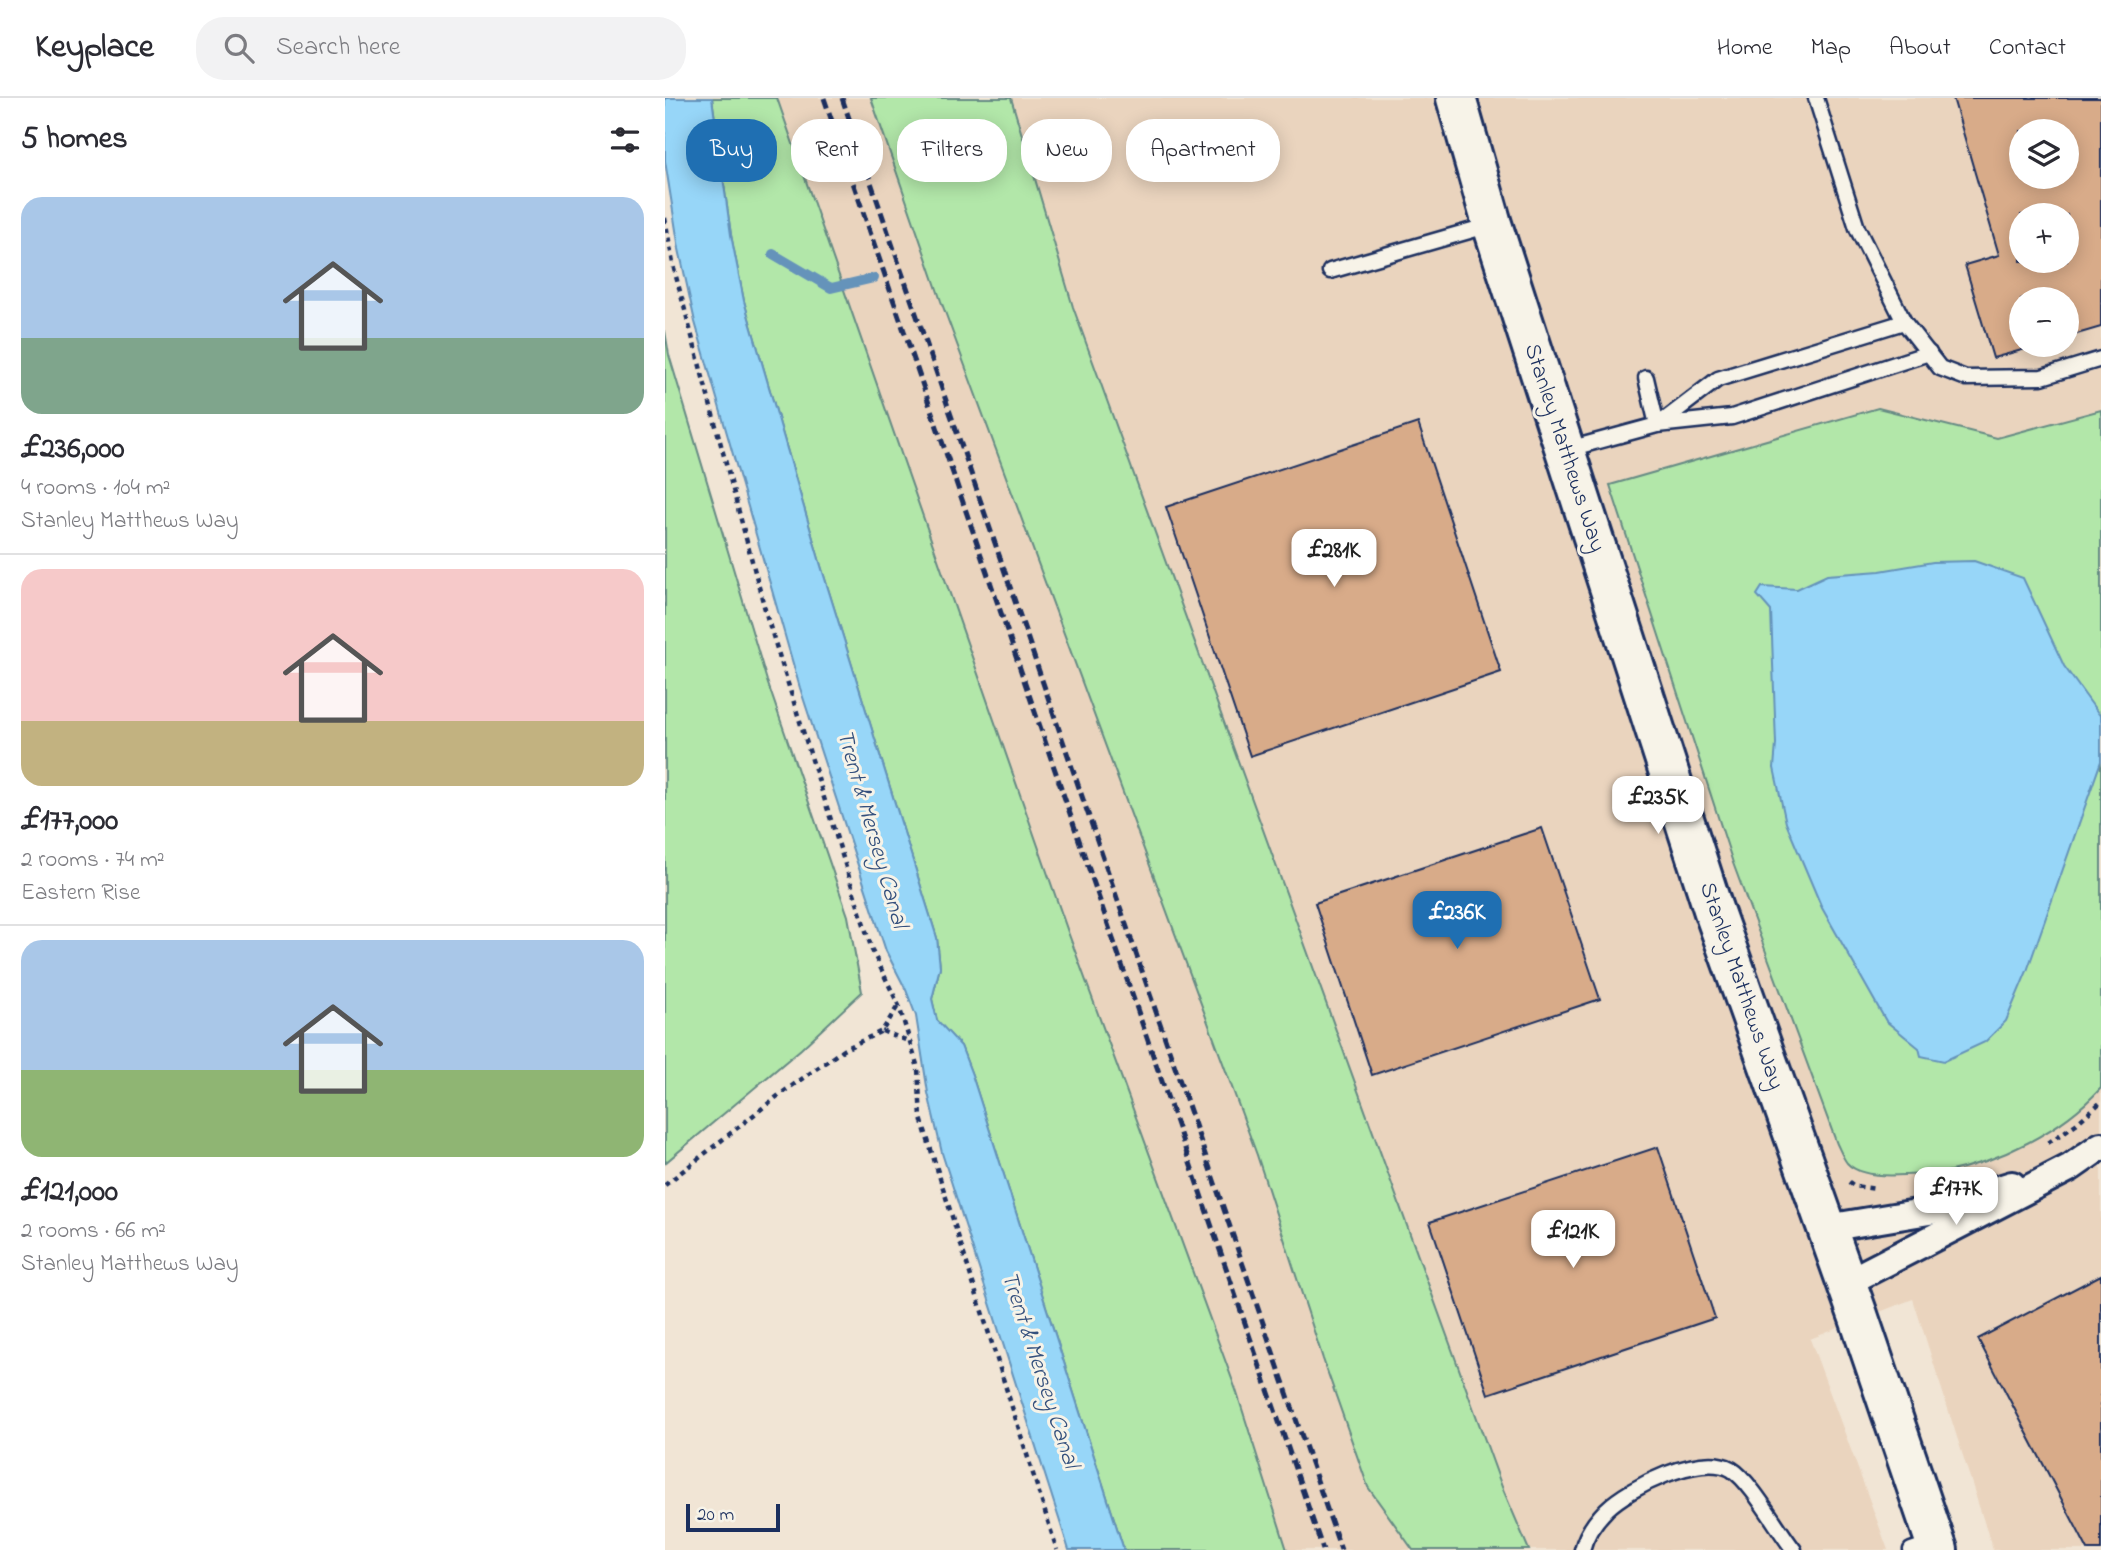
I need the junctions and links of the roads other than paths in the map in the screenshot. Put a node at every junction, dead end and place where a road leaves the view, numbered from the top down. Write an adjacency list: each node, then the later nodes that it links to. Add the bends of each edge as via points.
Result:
1 (1456, 98): 3 (main road, Stanley Matthews Way)
2 (1817, 98): 5 (lane, via 1857,228)
3 (1492, 224): 4 (lane); 10 (main road, Stanley Matthews Way)
4 (1330, 271)
5 (1903, 322): 6 (lane); 9 (lane, via 1718,379)
6 (1929, 353): 7 (lane, via 1940,368 1966,378 2042,377); 9 (lane, via 1732,417)
7 (2101, 359)
8 (1646, 378): 9 (lane)
9 (1657, 425): 10 (lane)
10 (1564, 450): 13 (main road, Stanley Matthews Way, via 1713,909)
11 (2101, 1146): 12 (street)
12 (2071, 1167): 13 (street, via 1929,1211); 14 (street)
13 (1827, 1228): 14 (main road, Stanley Matthews Way)
14 (1846, 1283): 15 (main road, Stanley Matthews Way)
15 (1928, 1547)
16 (1582, 1550): 17 (lane, via 1591,1528 1625,1494 1686,1466 1706,1464 1731,1470 1747,1484)
17 (1794, 1550)

